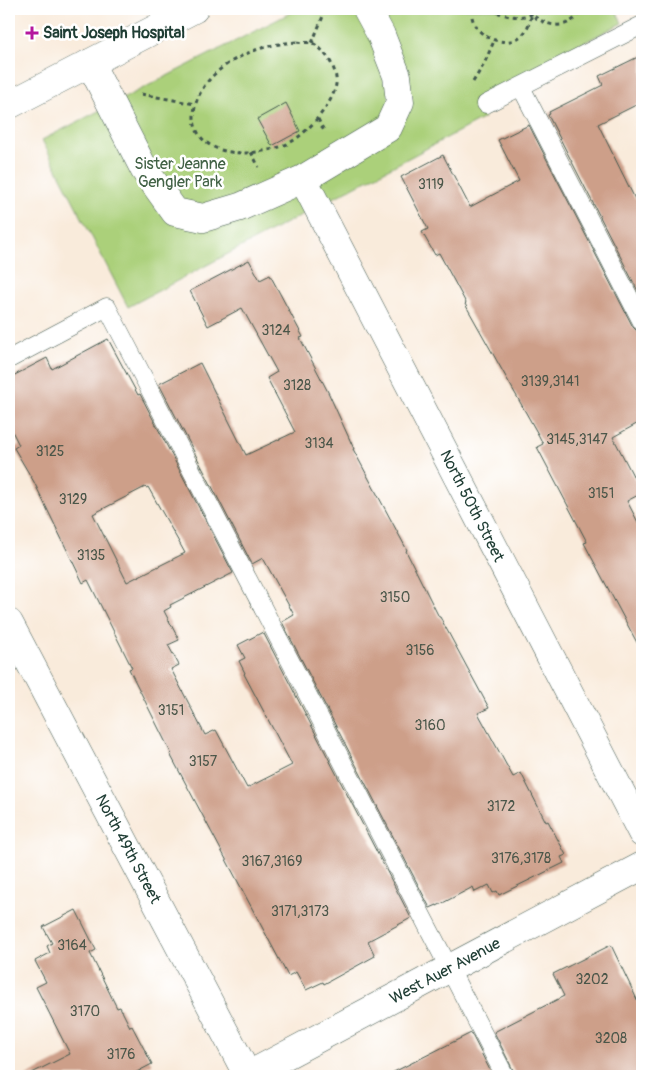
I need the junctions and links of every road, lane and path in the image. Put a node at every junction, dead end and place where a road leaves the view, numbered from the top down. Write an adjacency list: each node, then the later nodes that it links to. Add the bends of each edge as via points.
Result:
1 (194, 9): 12 (street)
2 (326, 9): 11 (path)
3 (367, 9): 19 (street, via 398,76 400,102 388,128)
4 (472, 9): 10 (path, via 473,23)
5 (490, 9): 8 (path, via 515,17)
6 (540, 9): 8 (path)
7 (582, 9): 8 (path, via 577,17 552,26)
8 (532, 15): 10 (path, via 521,36)
9 (642, 25): 14 (lane)
10 (494, 41): 13 (path)
11 (312, 43): 16 (path, via 276,44 256,49 214,75); 16 (path, via 328,57 335,70 336,84 313,125 290,143 261,152 219,150 203,142 197,132)
12 (90, 63): 18 (street); 19 (street, via 144,169 175,212 203,218 240,208)
13 (470, 87)
14 (521, 87): 17 (lane); 20 (lane)
15 (141, 94): 16 (path)
16 (195, 104)
17 (486, 104)
18 (9, 105)
19 (303, 179): 23 (street, North 50th Street)
20 (642, 322)
21 (9, 359): 25 (lane, via 107,307)
22 (9, 623): 26 (street, North 49th Street)
23 (642, 832)
24 (642, 866): 25 (street, West Auer Avenue)
25 (449, 969): 26 (street, West Auer Avenue); 27 (lane)
26 (248, 1076)
27 (504, 1076)

